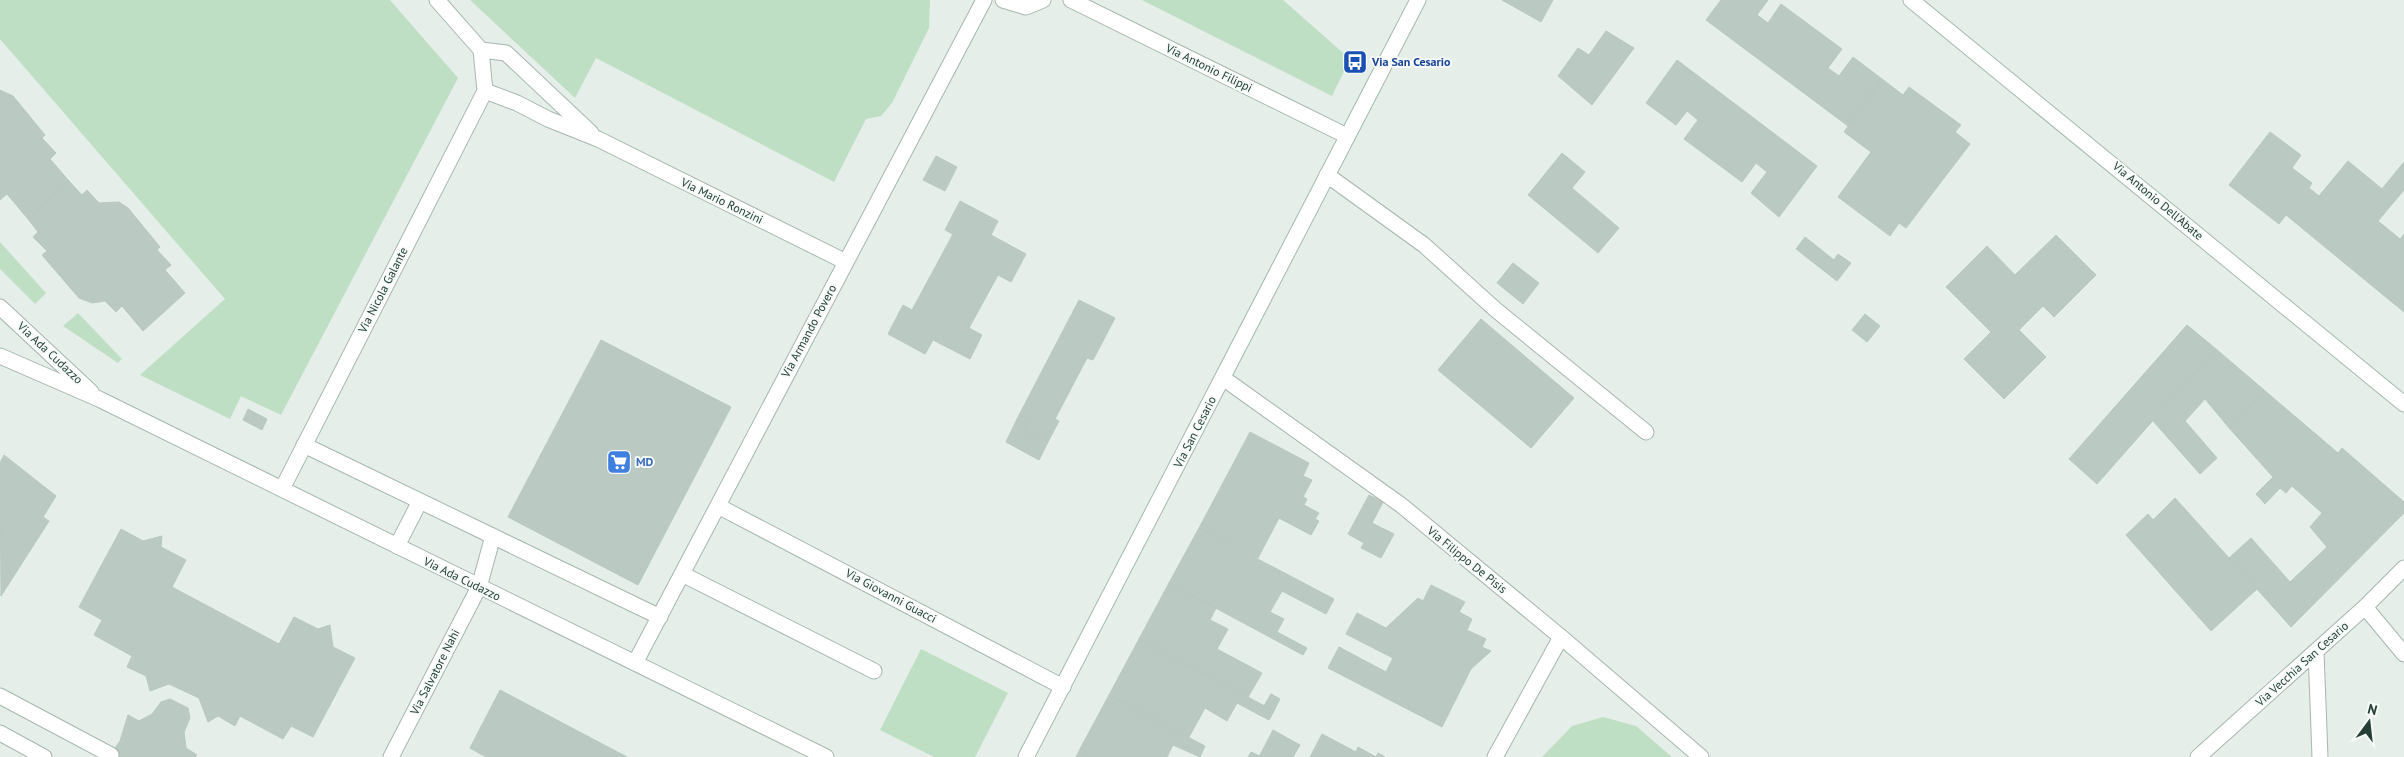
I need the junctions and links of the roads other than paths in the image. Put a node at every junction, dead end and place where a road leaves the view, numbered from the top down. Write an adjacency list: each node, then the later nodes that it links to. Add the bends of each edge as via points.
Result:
1 (437, 0): 8 (street)
2 (984, 0): 13 (street, Via Armando Povero)
3 (1003, 0): 4 (street, via 1026,7)
4 (1044, 0)
5 (1071, 0): 10 (street, Via Antonio Filippi)
6 (1418, 0): 10 (street, Via San Cesario)
7 (1911, 0): 18 (street, Via Antonio Dell'Abate)
8 (481, 50): 9 (street); 11 (street, Via Mario Ronzini, via 506,53)
9 (485, 91): 11 (street, Via Mario Ronzini); 20 (street, Via Nicola Galante)
10 (1347, 136): 12 (street, Via San Cesario)
11 (598, 139): 13 (street, Via Mario Ronzini)
12 (1327, 175): 16 (street, Via San Cesario); 19 (street, via 1424,245 1496,310)
13 (846, 262): 23 (street, Via Armando Povero)
14 (0, 307): 17 (street, Via Ada Cudazzo)
15 (0, 356): 17 (street, Via Ada Cudazzo)
16 (1223, 378): 31 (street, Via Filippo De Pisis, via 1401,505); 36 (street, Via San Cesario)
17 (99, 400): 21 (street, Via Ada Cudazzo)
18 (2404, 404)
19 (1646, 432)
20 (304, 445): 21 (street, Via Nicola Galante); 22 (street)
21 (282, 489): 25 (street, Via Ada Cudazzo)
22 (420, 501): 24 (street); 25 (street)
23 (718, 506): 27 (street, Via Armando Povero); 36 (street, Via Giovanni Guacci)
24 (493, 536): 28 (street, Via Salvatore Nahi); 30 (street)
25 (397, 546): 28 (street, Via Ada Cudazzo)
26 (2404, 568): 29 (street, Via Vecchia San Cesario)
27 (682, 574): 30 (street, Via Armando Povero); 35 (street)
28 (479, 587): 34 (street, Via Ada Cudazzo); 41 (street, Via Salvatore Nahi)
29 (2365, 607): 32 (street, Via Vecchia San Cesario); 33 (street)
30 (660, 617): 34 (street, Via Armando Povero)
31 (1561, 637): 44 (street); 45 (street, Via Filippo De Pisis)
32 (2316, 651): 46 (street, Via Vecchia San Cesario); 47 (street)
33 (2404, 654)
34 (635, 663): 42 (street, Via Ada Cudazzo)
35 (874, 671)
36 (1063, 687): 43 (street, Via San Cesario)
37 (0, 696): 39 (street)
38 (0, 734): 40 (street)
39 (111, 756)
40 (44, 757)
41 (391, 757)
42 (826, 757)
43 (1026, 757)
44 (1495, 757)
45 (1701, 757)
46 (2198, 757)
47 (2320, 757)

